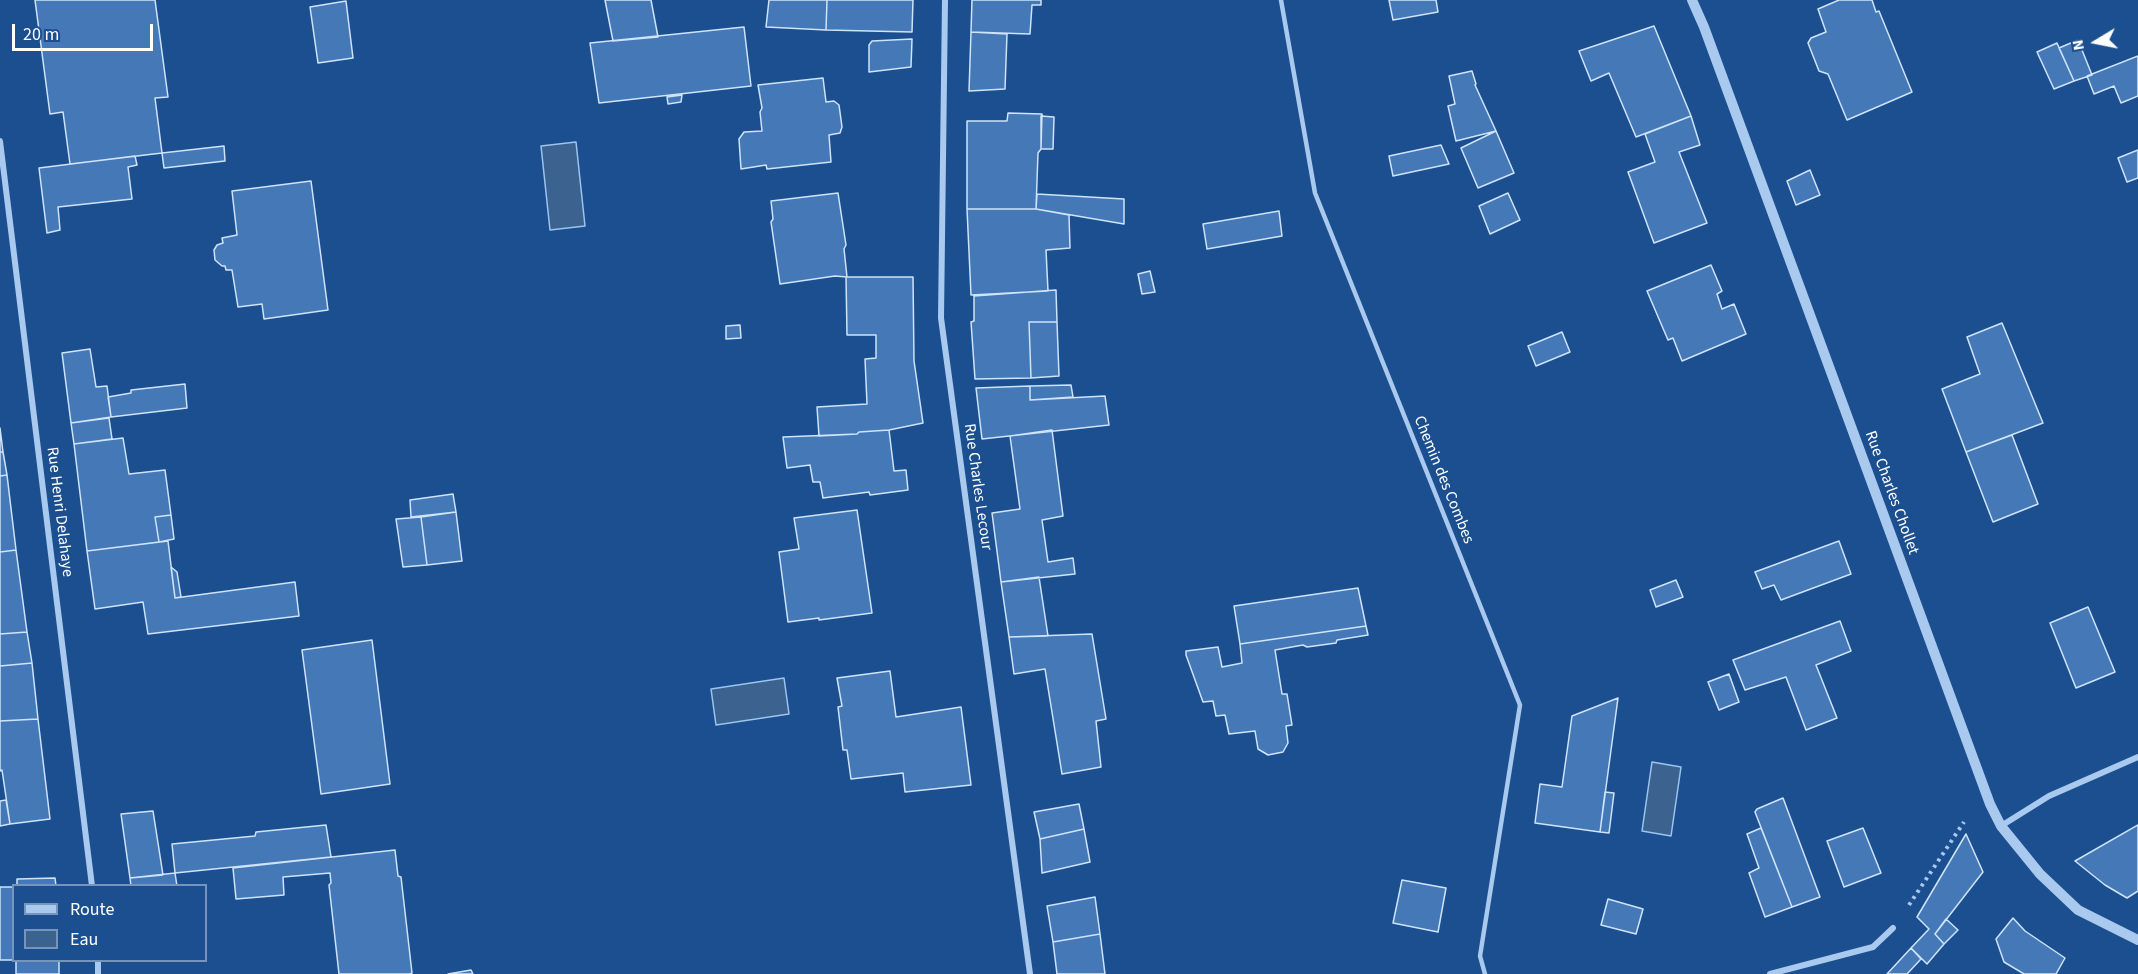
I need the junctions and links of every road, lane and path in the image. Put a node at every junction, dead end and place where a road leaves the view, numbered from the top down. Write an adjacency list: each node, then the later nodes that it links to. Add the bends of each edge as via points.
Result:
1 (945, 0): 11 (street, Rue Charles Lecour, via 941,318)
2 (1281, 0): 12 (lane, Chemin des Combes, via 1315,193 1520,705 1480,956)
3 (1692, 0): 7 (street, Rue Charles Chollet)
4 (0, 141): 8 (street, Rue Henri Delahaye)
5 (2138, 757): 7 (street, via 2049,796)
6 (1964, 822): 9 (path)
7 (2001, 826): 10 (street, Rue Charles Chollet, via 2040,874 2078,910)
8 (92, 884)
9 (1893, 928): 13 (street, via 1873,947)
10 (2138, 940)
11 (1030, 974)
12 (1485, 974)
13 (1770, 974)

